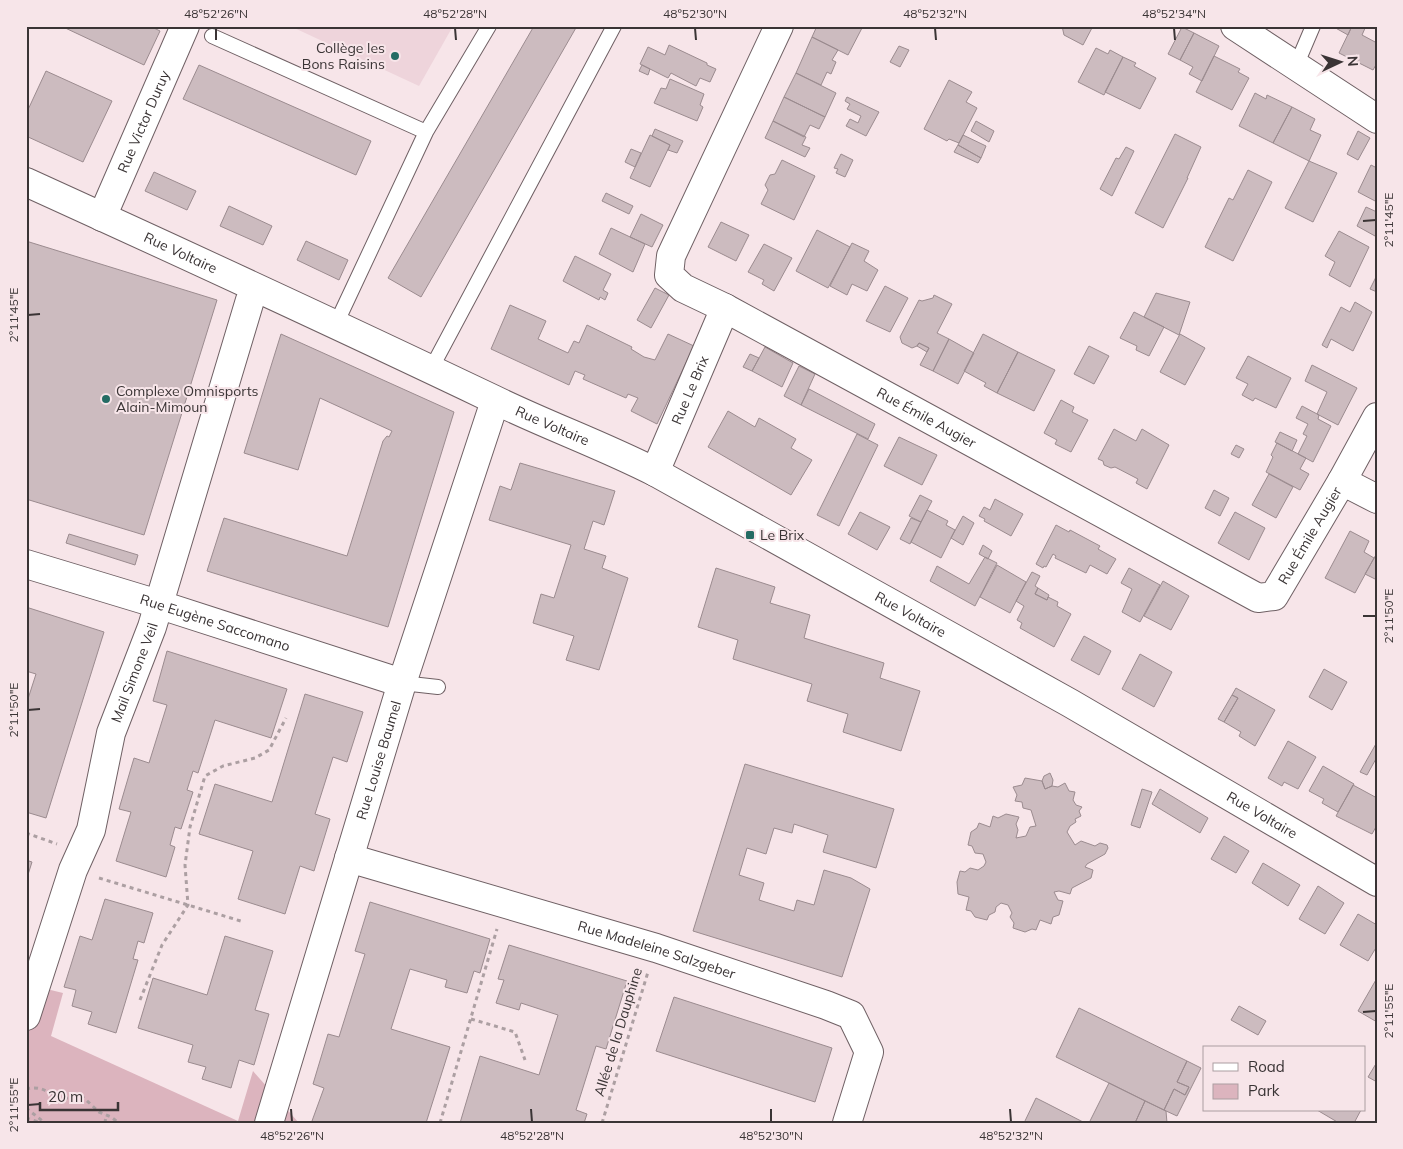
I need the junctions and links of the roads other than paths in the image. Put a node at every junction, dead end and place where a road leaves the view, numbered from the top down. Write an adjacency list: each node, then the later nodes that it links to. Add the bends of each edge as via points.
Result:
1 (185, 26): 12 (street, Rue Victor Duruy)
2 (490, 26): 10 (lane)
3 (614, 26): 16 (lane)
4 (779, 26): 14 (street, Rue Émile Augier, via 671,256 669,275 682,288)
5 (1235, 26): 8 (street)
6 (1313, 26): 8 (lane)
7 (212, 36): 10 (lane)
8 (1296, 66): 9 (street)
9 (1377, 119)
10 (426, 132): 15 (lane)
11 (26, 182): 12 (street, Rue Voltaire)
12 (102, 217): 15 (street, Rue Voltaire)
13 (250, 300): 23 (street, Mail Simone Veil)
14 (725, 308): 19 (street, Rue Le Brix); 20 (street, Rue Émile Augier, via 1258,598 1274,596)
15 (336, 324): 16 (street, Rue Voltaire)
16 (432, 369): 17 (street, Rue Voltaire)
17 (495, 401): 19 (street, Rue Voltaire); 24 (street, Rue Louise Baumel)
18 (1377, 417): 20 (street)
19 (655, 472): 27 (street, Rue Voltaire, via 1070,703)
20 (1342, 481): 21 (street, Rue Émile Augier)
21 (1377, 499)
22 (26, 564): 23 (street, Rue Eugène Saccomano)
23 (158, 604): 24 (street, Rue Eugène Saccomano); 28 (street, Mail Simone Veil, via 111,733 91,830 73,870)
24 (402, 683): 25 (lane); 26 (street, Rue Louise Baumel)
25 (438, 687)
26 (349, 858): 29 (street, Rue Louise Baumel); 30 (street, Rue Madeleine Salzgeber, via 656,948 851,1015 869,1052)
27 (1377, 882)
28 (26, 1016)
29 (268, 1123)
30 (848, 1123)

